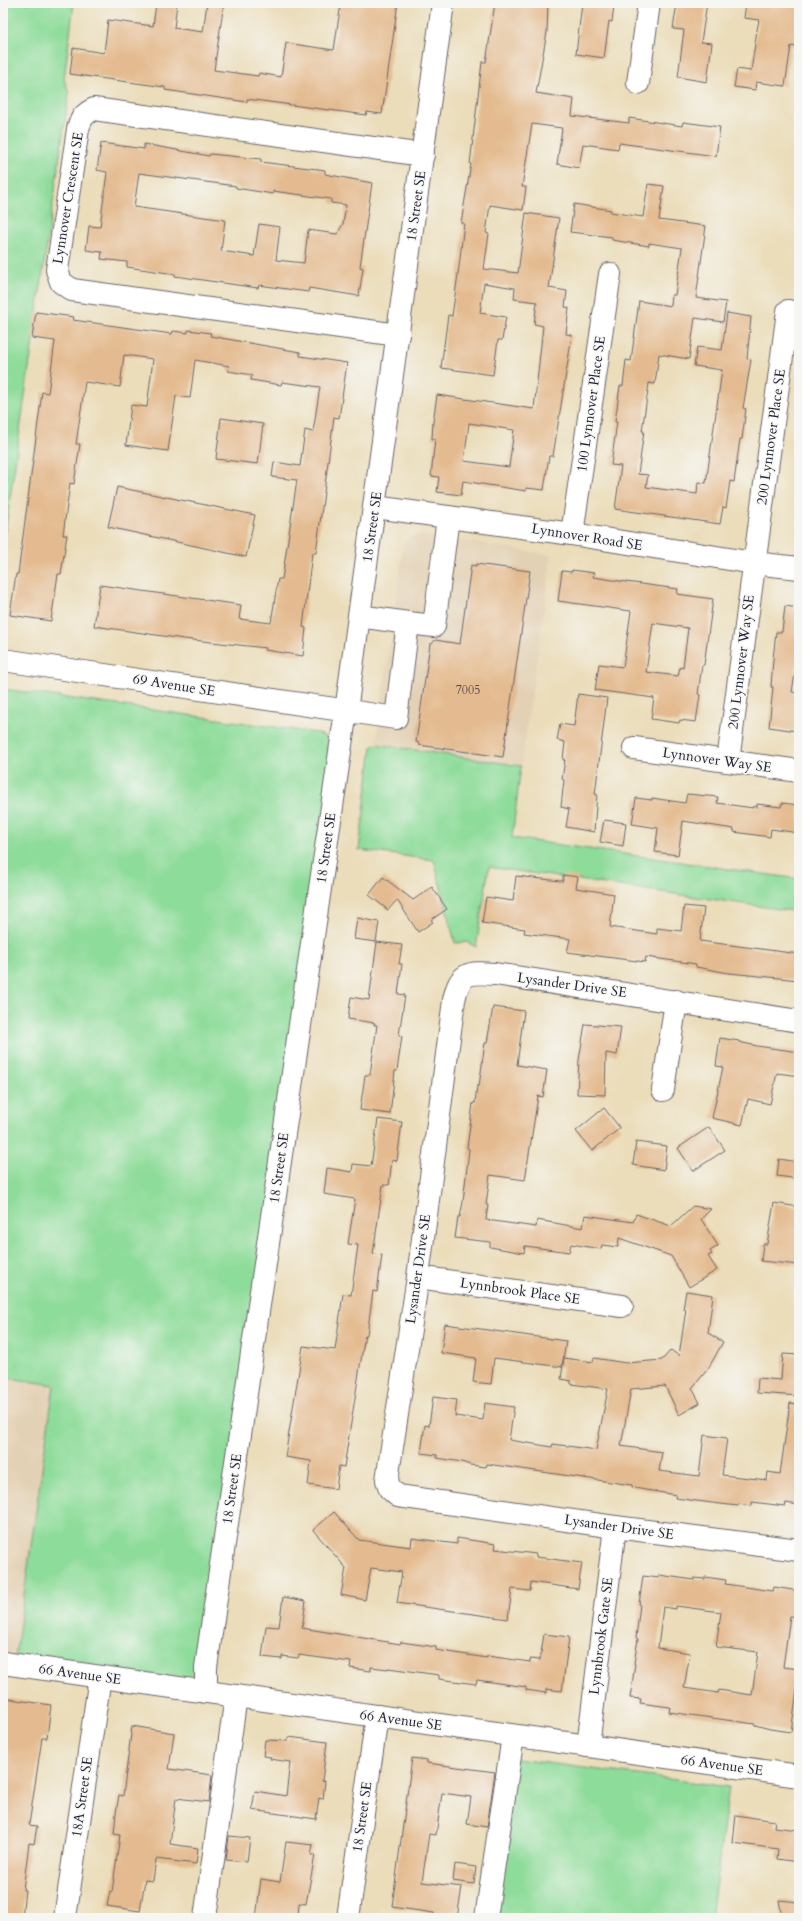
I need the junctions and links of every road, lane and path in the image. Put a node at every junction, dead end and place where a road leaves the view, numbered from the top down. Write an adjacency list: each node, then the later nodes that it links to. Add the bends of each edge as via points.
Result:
1 (443, 3): 4 (street, 18 Street SE)
2 (649, 3): 3 (street)
3 (638, 83)
4 (423, 155): 7 (street, 18 Street SE); 7 (street, Lynnover Crescent SE, via 94,109 85,113 78,129 57,270 61,282 72,290)
5 (610, 274): 10 (street, 100 Lynnover Place SE)
6 (788, 311): 11 (street, 200 Lynnover Place SE)
7 (398, 335): 8 (street, 18 Street SE)
8 (375, 507): 9 (street, Lynnover Road SE); 13 (street, 18 Street SE)
9 (448, 517): 10 (street, Lynnover Road SE); 14 (street, via 434,626)
10 (572, 534): 11 (street, Lynnover Road SE)
11 (754, 563): 12 (street, Lynnover Road SE); 18 (street, 200 Lynnover Way SE)
12 (799, 568)
13 (359, 616): 14 (street); 16 (street, 18 Street SE)
14 (408, 623): 16 (street, 69 Avenue SE, via 396,718)
15 (3, 660): 16 (street, 69 Avenue SE)
16 (346, 711): 29 (street, 18 Street SE, via 206,1667)
17 (634, 748): 18 (street, Lynnover Way SE)
18 (728, 761): 19 (street, Lynnover Way SE)
19 (799, 771)
20 (676, 1001): 21 (street, Lysander Drive SE); 22 (street); 23 (street, Lysander Drive SE, via 495,974 475,972 463,977 457,986 454,1000)
21 (799, 1021)
22 (663, 1090)
23 (418, 1277): 24 (street, Lynnbrook Place SE); 25 (street, Lysander Drive SE, via 388,1466 387,1480 390,1489 398,1496)
24 (622, 1306)
25 (615, 1527): 26 (street, Lysander Drive SE); 33 (street, Lynnbrook Gate SE)
26 (799, 1550)
27 (3, 1663): 28 (street, 66 Avenue SE)
28 (100, 1677): 29 (street, 66 Avenue SE); 35 (street, 18A Street SE)
29 (206, 1692): 30 (street, 66 Avenue SE)
30 (236, 1696): 31 (street, 66 Avenue SE); 36 (street)
31 (377, 1716): 32 (street, 66 Avenue SE); 37 (street, 18 Street SE)
32 (513, 1736): 33 (street, 66 Avenue SE); 38 (street)
33 (588, 1746): 34 (street, 66 Avenue SE)
34 (799, 1776)
35 (65, 1918)
36 (205, 1918)
37 (348, 1918)
38 (486, 1918)

